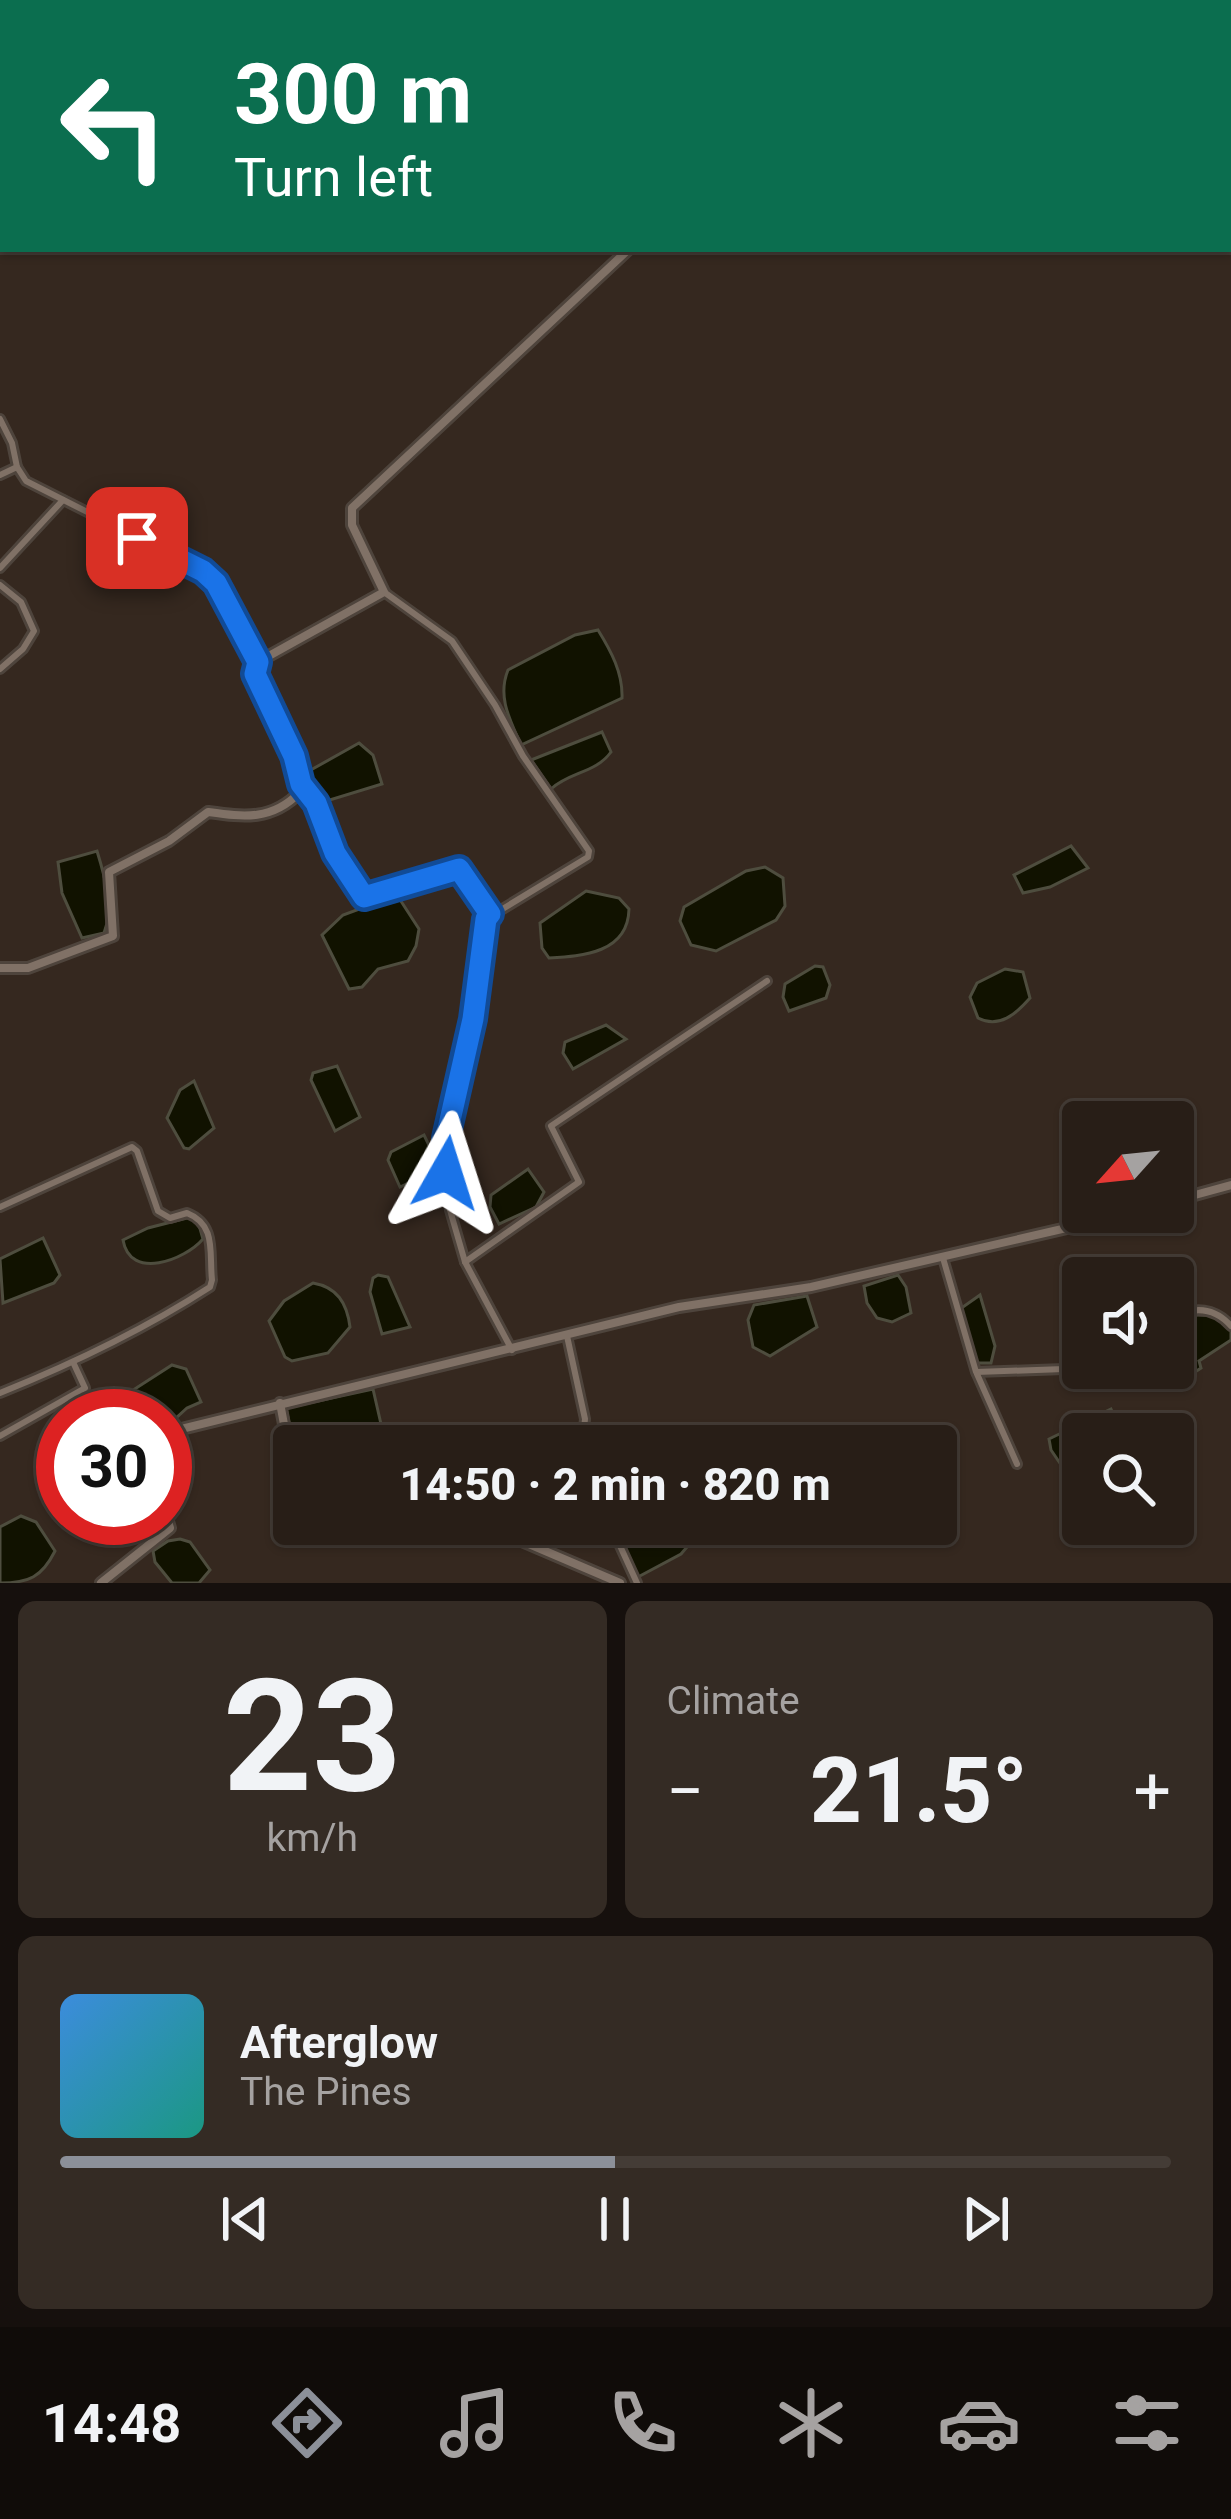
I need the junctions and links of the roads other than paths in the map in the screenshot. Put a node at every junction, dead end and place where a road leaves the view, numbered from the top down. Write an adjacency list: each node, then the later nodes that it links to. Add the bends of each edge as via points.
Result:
1 (626, 252): 8 (street, via 352,508 352,525)
2 (0, 419): 3 (street)
3 (17, 467): 4 (street); 5 (street, via 26,481)
4 (0, 475)
5 (63, 500): 6 (street); 9 (street, via 203,571)
6 (0, 568)
7 (0, 585): 10 (street, via 21,602 34,631)
8 (384, 592): 9 (street); 12 (street, via 452,641 590,851)
9 (258, 662): 11 (street, via 255,674)
10 (0, 669)
11 (301, 784): 12 (street, via 361,896 459,869); 13 (street, via 290,802 254,819 208,812 109,872 115,931 108,939 28,968)
12 (490, 914): 20 (street, via 446,1138 450,1210)
13 (0, 968)
14 (767, 981): 20 (street, via 551,1126 578,1182)
15 (1231, 1185): 16 (street)
16 (1194, 1196)
17 (0, 1207): 25 (street, via 127,1147 137,1151 158,1210 170,1218 195,1215 207,1229 210,1287)
18 (1062, 1230): 19 (street)
19 (943, 1258): 23 (street); 27 (street)
20 (465, 1262): 24 (street)
21 (1194, 1310): 22 (street)
22 (1231, 1326)
23 (567, 1336): 24 (street); 31 (street)
24 (512, 1350): 29 (street)
25 (73, 1362): 28 (street); 33 (street, via 85,1388)
26 (1062, 1369): 27 (street)
27 (976, 1372): 34 (street)
28 (0, 1393)
29 (280, 1403): 30 (street); 32 (street)
30 (284, 1425)
31 (584, 1425)
32 (192, 1426)
33 (0, 1436)
34 (1017, 1464)
35 (149, 1545): 38 (street)
36 (531, 1545): 39 (street)
37 (620, 1545): 40 (street)
38 (101, 1583)
39 (620, 1583)
40 (637, 1583)

